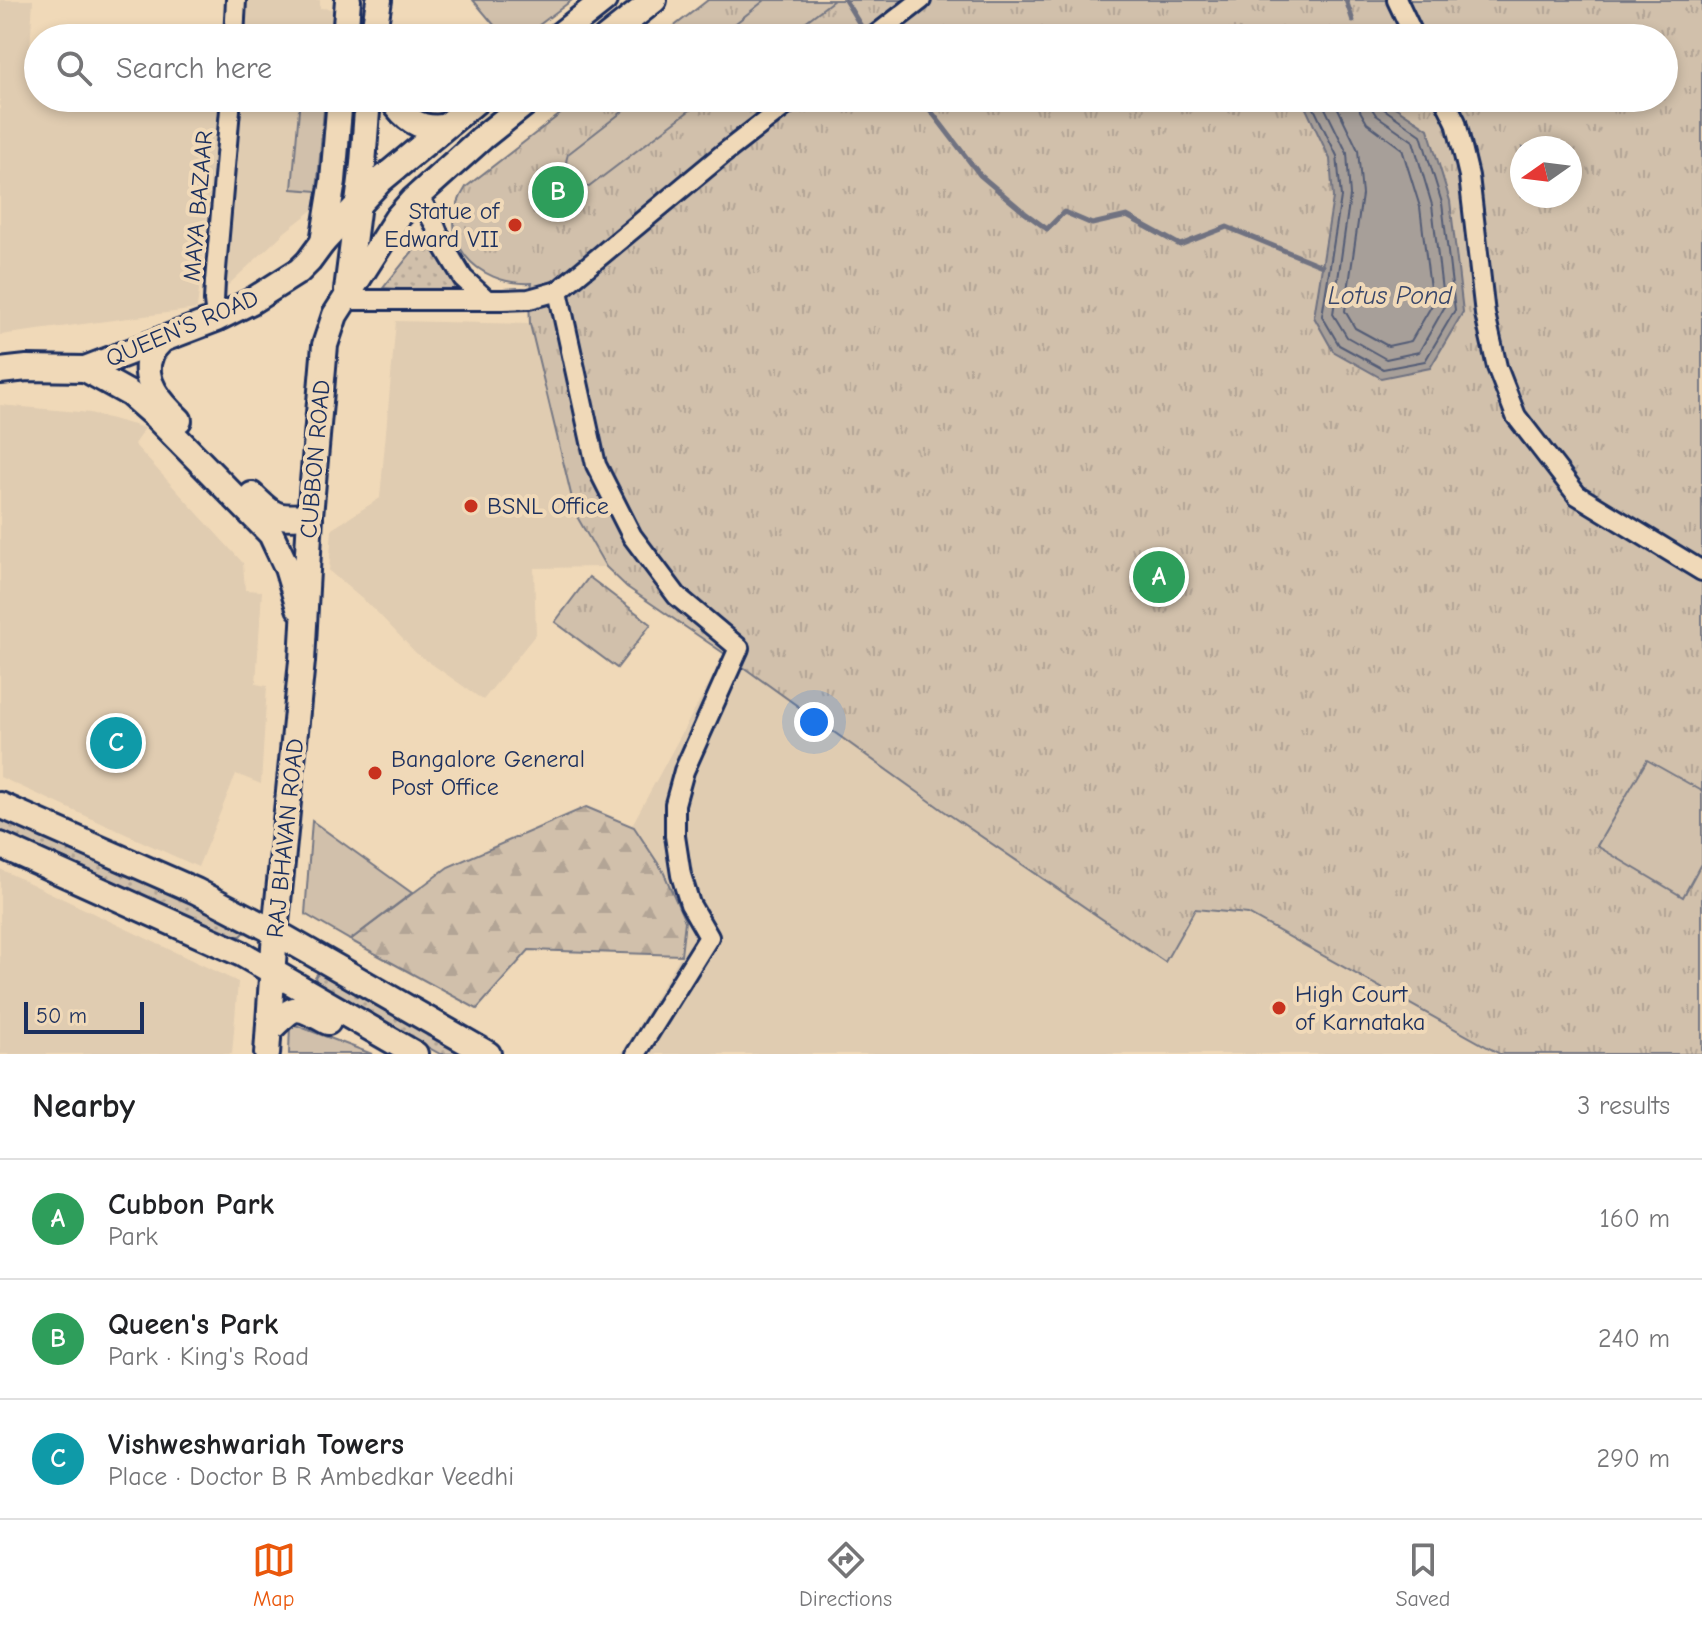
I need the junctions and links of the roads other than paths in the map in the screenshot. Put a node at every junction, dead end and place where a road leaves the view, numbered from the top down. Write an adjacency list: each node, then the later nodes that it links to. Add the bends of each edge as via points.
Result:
1 (236, 0): 8 (street)
2 (348, 0): 9 (main road)
3 (379, 0): 10 (main road)
4 (604, 0): 11 (main road)
5 (654, 0): 12 (main road)
6 (921, 0): 13 (street)
7 (1397, 0): 14 (street)
8 (235, 24)
9 (346, 24)
10 (376, 24)
11 (574, 24)
12 (624, 24)
13 (890, 24)
14 (1408, 24)
15 (230, 112): 30 (street, MAYA BAZAAR)
16 (339, 112): 26 (main road)
17 (367, 112): 25 (main road, CUBBON ROAD)
18 (402, 112): 23 (main road, via 416,124)
19 (462, 112): 23 (main road, QUEEN'S ROAD)
20 (514, 112): 24 (main road)
21 (777, 112): 27 (street)
22 (1451, 112): 35 (street, via 1469,176 1485,314 1516,416 1577,495)
23 (443, 127): 25 (main road, QUEEN'S ROAD)
24 (416, 198): 28 (street, via 463,278); 29 (main road, CUBBON ROAD, via 397,218)
25 (359, 205): 26 (main road, QUEEN'S ROAD); 29 (main road, CUBBON ROAD)
26 (323, 242): 30 (main road, QUEEN'S ROAD, via 299,271)
27 (558, 291): 28 (street, via 529,299); 45 (street, via 596,465 617,508 677,596 739,648 684,771 675,804 681,875 709,937)
28 (486, 299): 29 (street)
29 (345, 300): 34 (main road, CUBBON ROAD, via 325,345)
30 (216, 319): 31 (main road, QUEEN'S ROAD)
31 (163, 339): 32 (main road, QUEEN'S ROAD); 34 (main road, via 151,354 147,371 164,406 269,511 281,517)
32 (85, 369): 33 (main road, QUEEN'S ROAD); 36 (main road, via 147,409 271,534)
33 (0, 371)
34 (310, 516): 36 (main road, CUBBON ROAD)
35 (1702, 571)
36 (304, 623): 39 (main road, RAJ BHAVAN ROAD)
37 (0, 805): 39 (main road, via 196,891)
38 (0, 845): 40 (main road)
39 (275, 932): 40 (main road, RAJ BHAVAN ROAD); 44 (main road)
40 (272, 971): 41 (main road); 42 (main road, RAJ BHAVAN ROAD)
41 (358, 1023): 42 (main road, via 332,1024 296,1008); 43 (main road)
42 (268, 1042)
43 (415, 1054)
44 (488, 1054)
45 (636, 1054)

